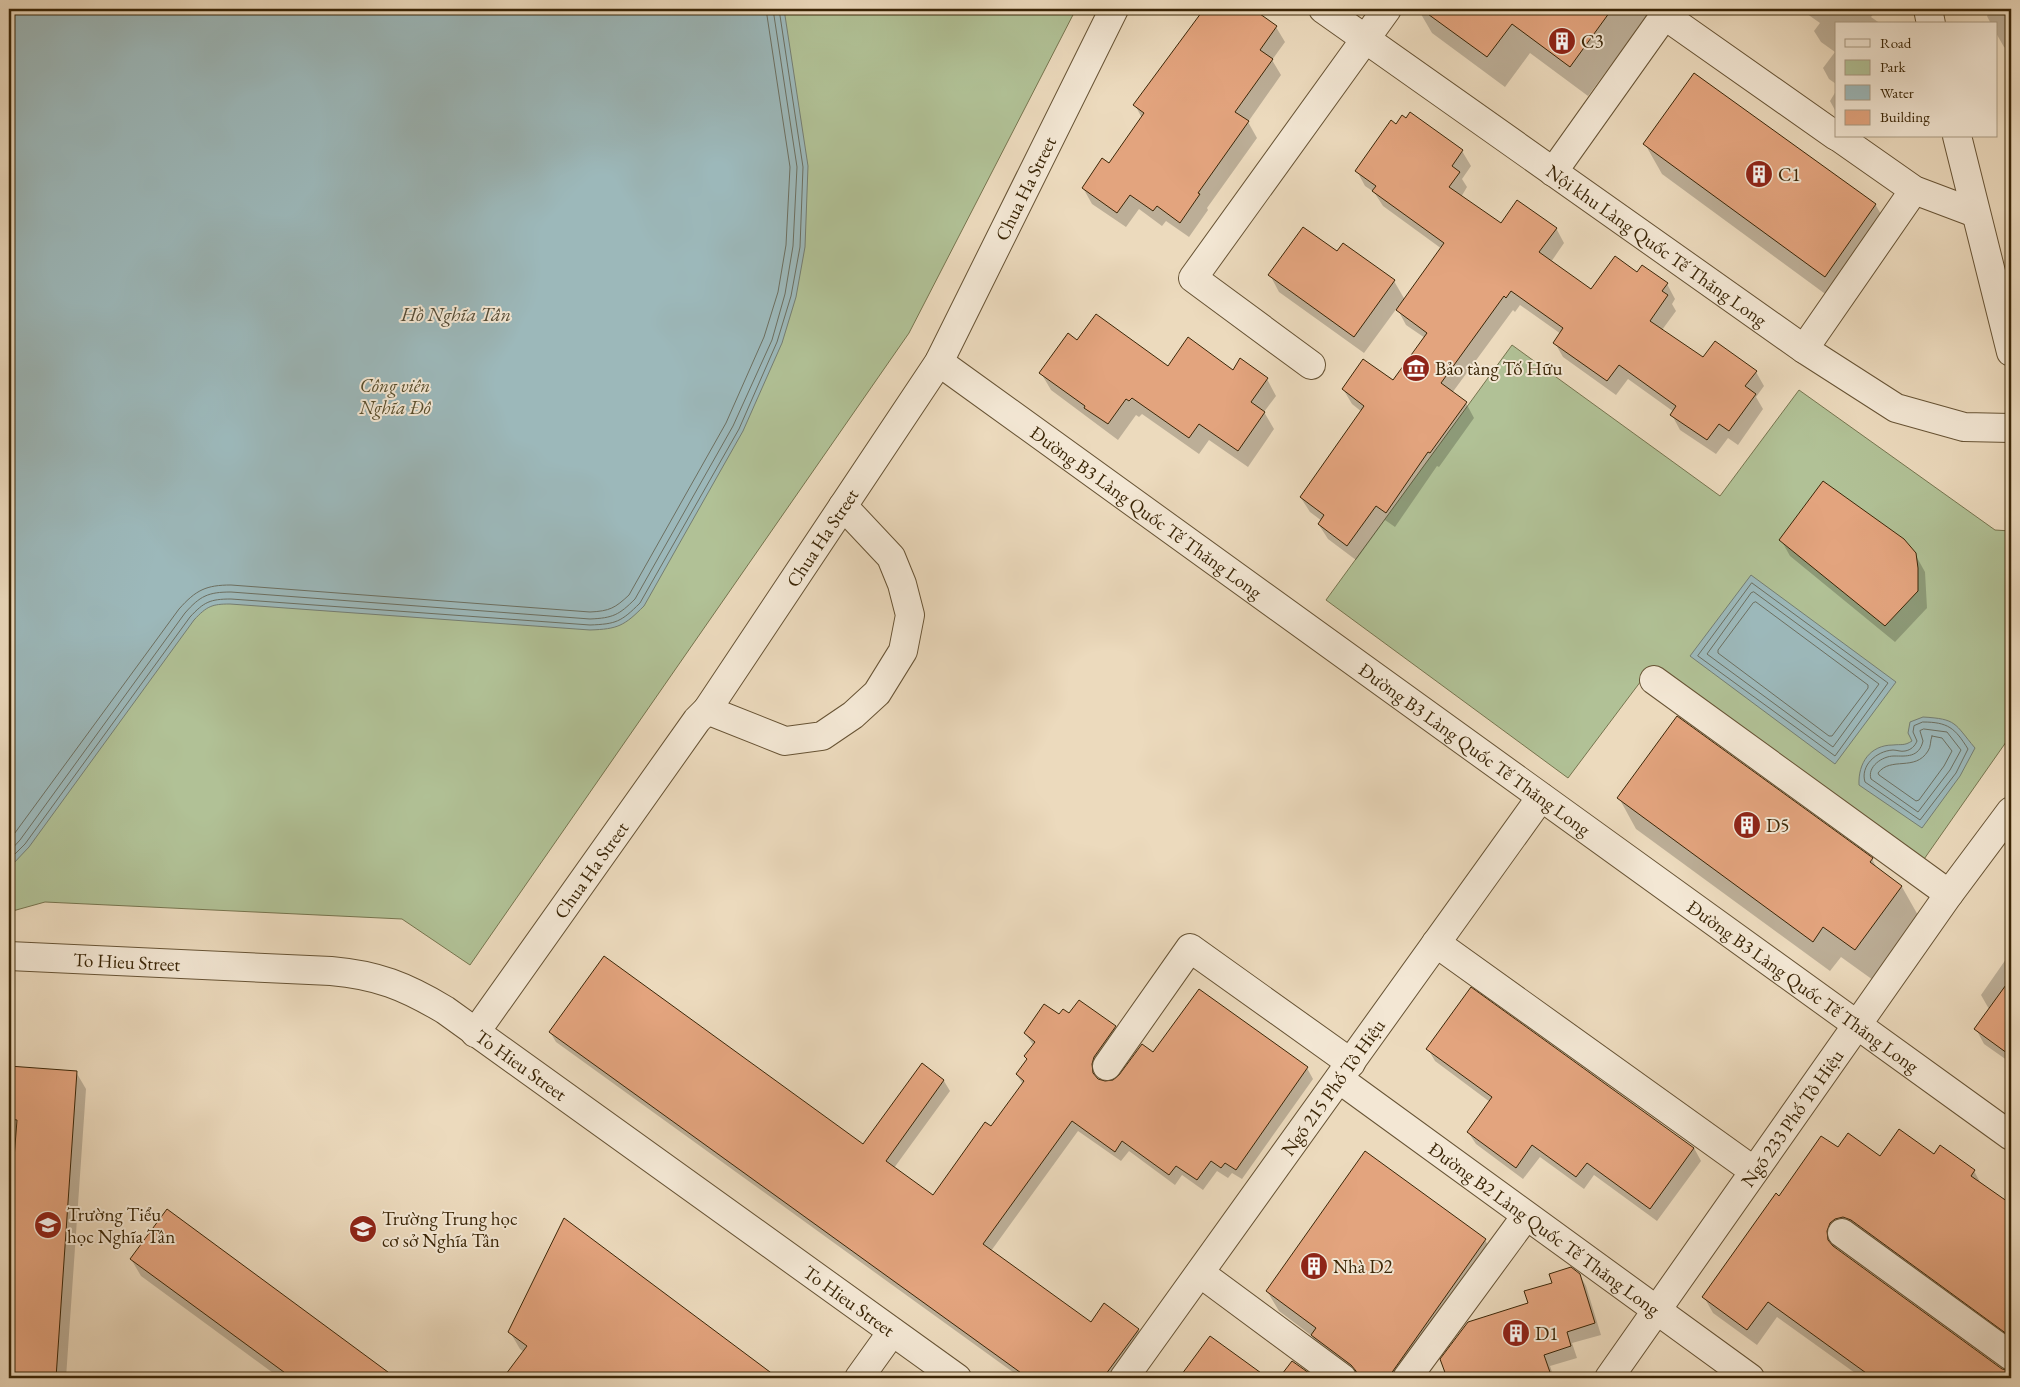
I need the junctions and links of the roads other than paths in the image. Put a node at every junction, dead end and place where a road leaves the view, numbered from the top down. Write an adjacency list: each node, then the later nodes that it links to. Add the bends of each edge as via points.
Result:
1 (1114, 9): 16 (street, Chua Ha Street)
2 (1323, 9): 7 (street, Nội khu Làng Quốc Tế Thăng Long)
3 (1387, 9): 7 (street)
4 (1928, 9): 6 (street)
5 (1667, 12): 8 (street); 11 (street)
6 (1931, 22)
7 (1366, 38): 11 (street, Nội khu Làng Quốc Tế Thăng Long); 17 (street, via 1193,278)
8 (1835, 135)
9 (1840, 138): 12 (street)
10 (1957, 138): 13 (street)
11 (1553, 172): 14 (street, Nội khu Làng Quốc Tế Thăng Long)
12 (1914, 190): 13 (street); 14 (street)
13 (1975, 213): 15 (street)
14 (1804, 349): 18 (street, Nội khu Làng Quốc Tế Thăng Long, via 1896,408 1964,427)
15 (2011, 352)
16 (938, 362): 19 (street, Chua Ha Street); 22 (street, Đường B3 Làng Quốc Tế Thăng Long)
17 (1311, 365)
18 (2011, 428)
19 (843, 506): 21 (street, Chua Ha Street); 21 (street, via 891,557 910,615 903,651 877,693 853,715 822,736 785,741)
20 (1654, 680): 24 (street)
21 (707, 710): 28 (street, Chua Ha Street)
22 (1541, 797): 25 (street, Ngõ 215 Phố Tô Hiệu); 27 (street, Đường B3 Làng Quốc Tế Thăng Long)
23 (2011, 811): 24 (street, Ngõ 233 Phố Tô Hiệu)
24 (1949, 894): 27 (street, Ngõ 233 Phố Tô Hiệu)
25 (1436, 943): 30 (street, Ngõ 215 Phố Tô Hiệu); 32 (street)
26 (9, 956): 28 (street, To Hieu Street, via 361,974 416,993)
27 (1858, 1025): 31 (street, Đường B3 Làng Quốc Tế Thăng Long); 32 (street, Ngõ 233 Phố Tô Hiệu)
28 (475, 1033): 37 (street, To Hieu Street)
29 (1107, 1066): 30 (street, Đường B2 Làng Quốc Tế Thăng Long, via 1190,948)
30 (1345, 1071): 33 (street, Đường B2 Làng Quốc Tế Thăng Long); 35 (street, Ngõ 215 Phố Tô Hiệu)
31 (2011, 1136)
32 (1754, 1172): 36 (street, Ngõ 233 Phố Tô Hiệu)
33 (1526, 1216): 36 (street, Đường B2 Làng Quốc Tế Thăng Long); 43 (street)
34 (1842, 1233): 38 (street)
35 (1200, 1272): 41 (street, Ngõ 215 Phố Tô Hiệu); 42 (street)
36 (1657, 1311): 44 (street, Ngõ 233 Phố Tô Hiệu); 45 (street, Đường B2 Làng Quốc Tế Thăng Long)
37 (892, 1332): 39 (street); 40 (street, To Hieu Street)
38 (2011, 1356)
39 (859, 1378)
40 (957, 1378)
41 (1124, 1378)
42 (1342, 1378)
43 (1407, 1378)
44 (1609, 1378)
45 (1750, 1378)

